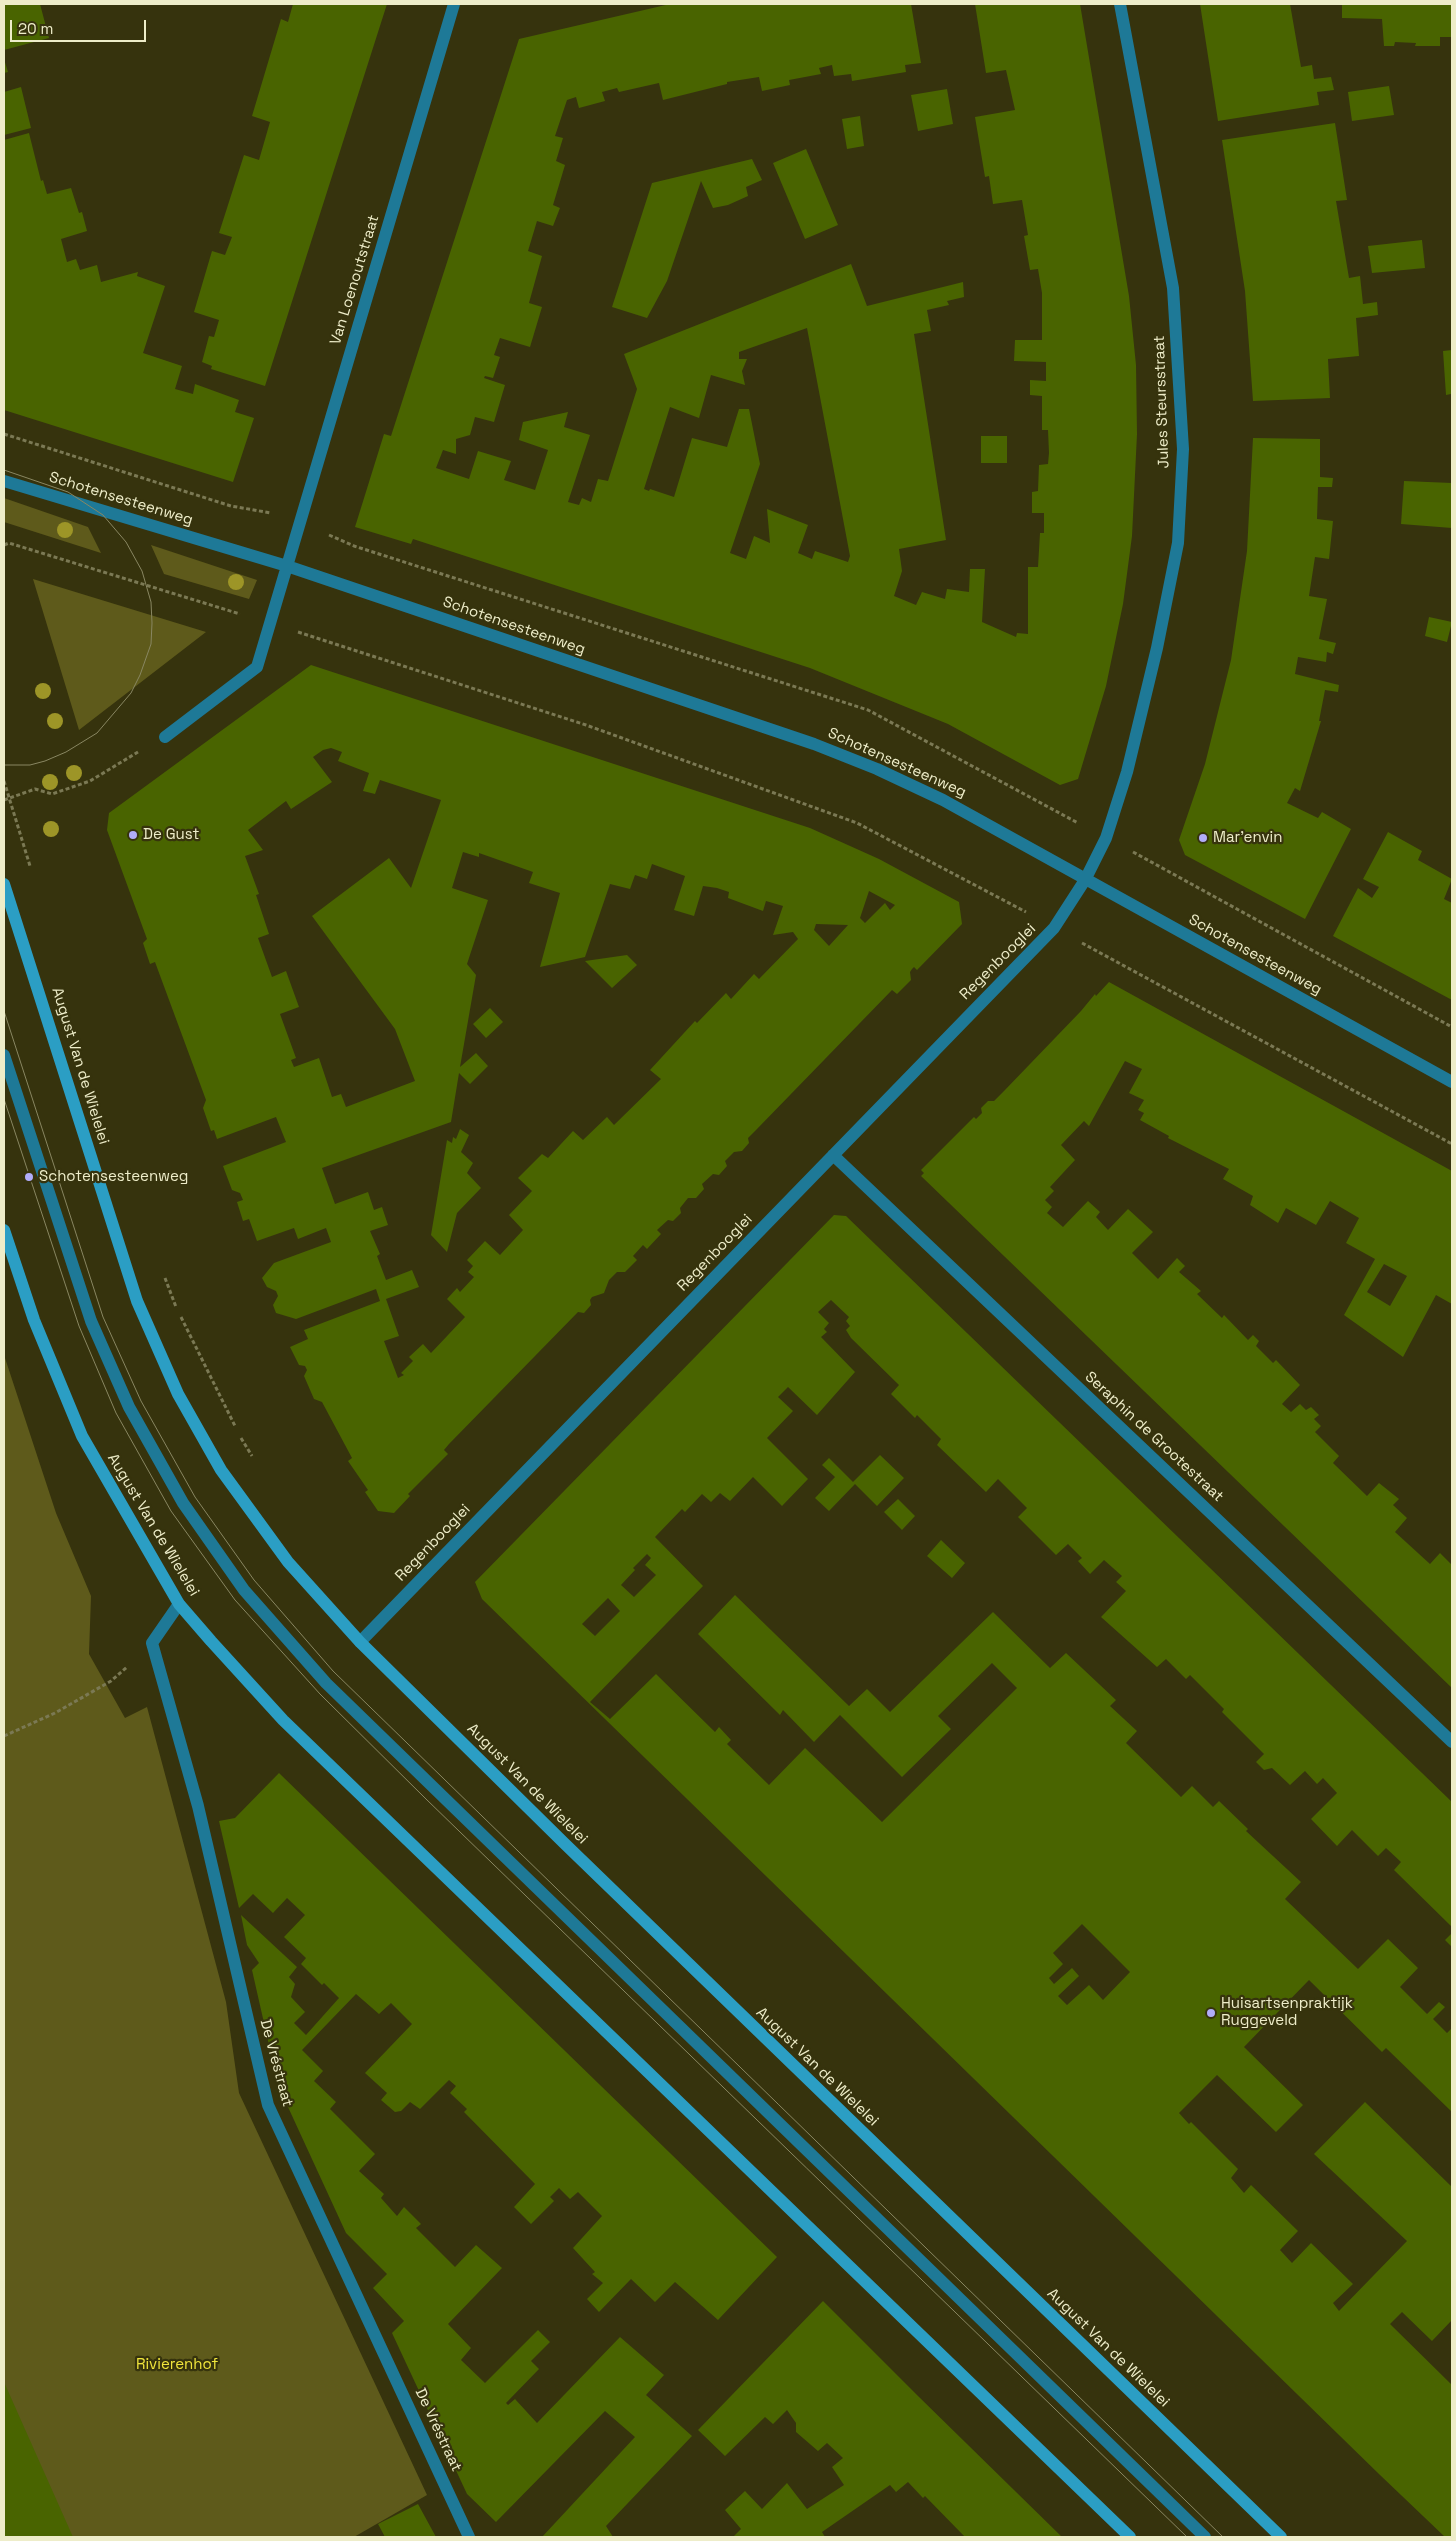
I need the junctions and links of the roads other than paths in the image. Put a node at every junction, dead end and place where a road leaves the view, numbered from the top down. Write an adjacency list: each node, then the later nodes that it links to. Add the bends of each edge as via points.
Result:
1 (454, 4): 4 (street, Van Loenoutstraat)
2 (1120, 4): 6 (street, Jules Steursstraat, via 1173,288 1183,449 1178,543 1157,648 1127,772 1106,838)
3 (4, 481): 4 (street, Schotensesteenweg)
4 (287, 566): 5 (street, via 257,667); 6 (street, Schotensesteenweg, via 804,741 877,769 944,800)
5 (165, 737)
6 (1085, 880): 9 (street, Schotensesteenweg); 10 (street, Regenbooglei, via 1054,928)
7 (4, 884): 13 (main road, August Van de Wielelei, via 137,1301 178,1394 222,1470 278,1549)
8 (4, 1055): 17 (street, via 91,1321 129,1407 183,1503 244,1590 326,1683)
9 (1452, 1082)
10 (833, 1155): 13 (street, Regenbooglei); 14 (street, Seraphin de Grootestraat)
11 (4, 1230): 12 (main road, August Van de Wielelei, via 34,1320 82,1436)
12 (179, 1604): 15 (street, De Vréstraat, via 152,1643 198,1806 268,2105); 16 (main road, August Van de Wielelei, via 283,1720)
13 (360, 1642): 18 (main road, August Van de Wielelei, via 780,2054)
14 (1452, 1742)
15 (470, 2537)
16 (1130, 2537)
17 (1205, 2537)
18 (1281, 2537)

